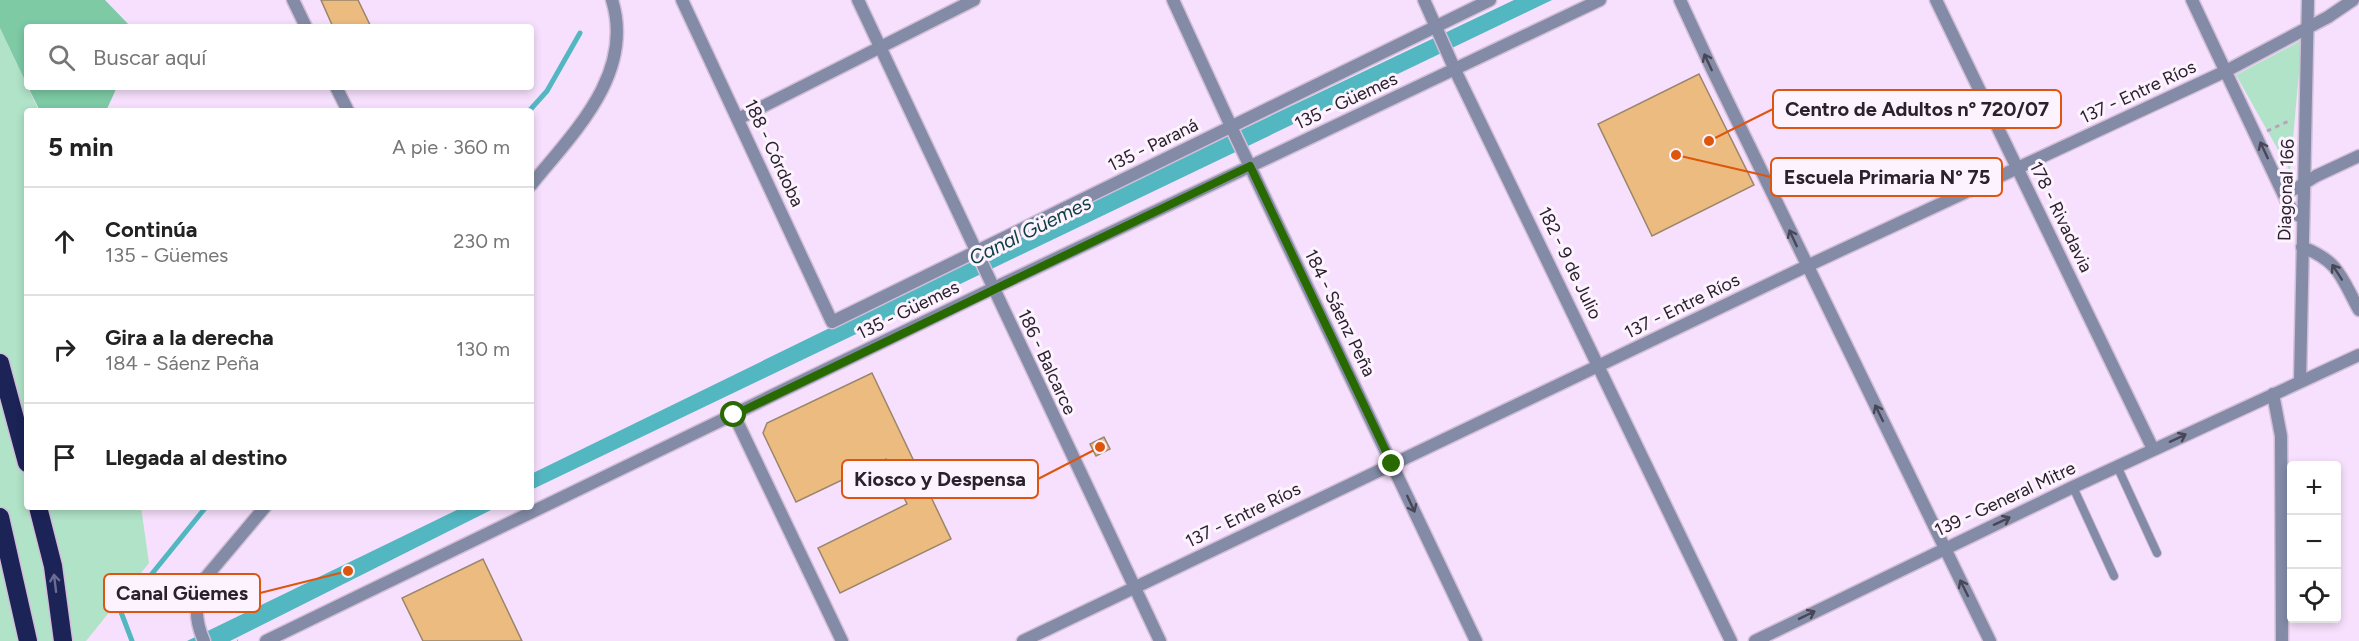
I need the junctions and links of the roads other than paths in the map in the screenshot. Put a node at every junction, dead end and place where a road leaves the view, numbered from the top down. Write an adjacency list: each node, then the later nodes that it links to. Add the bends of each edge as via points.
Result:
1 (293, 0): 15 (street)
2 (612, 0): 28 (street, via 617,24 614,64 607,82 582,122)
3 (682, 0): 23 (street, 188 - Córdoba)
4 (858, 0): 18 (street, 186 - Balcarce)
5 (974, 0): 18 (street)
6 (1173, 0): 24 (street, 184 - Sáenz Peña)
7 (1424, 0): 17 (street, 182 - 9 de Julio)
8 (1490, 0): 17 (street, 135 - Paraná)
9 (1600, 0): 19 (street, 135 - Güemes)
10 (1680, 0): 34 (street, one-way to 10)
11 (1936, 0): 27 (street, 178 - Rivadavia)
12 (2192, 0): 20 (street)
13 (2308, 0): 16 (street, Diagonal 166)
14 (2353, 0): 16 (street, 137 - Entre Ríos)
15 (305, 24)
16 (2307, 28): 20 (street, 137 - Entre Ríos); 29 (street, Diagonal 166)
17 (1437, 29): 19 (street, 182 - 9 de Julio); 24 (street, 135 - Paraná)
18 (880, 46): 23 (street); 33 (street, 186 - Balcarce)
19 (1454, 66): 26 (street, 135 - Güemes); 40 (street, 182 - 9 de Julio)
20 (2226, 71): 27 (street, 137 - Entre Ríos); 30 (street, one-way to 20)
21 (338, 90): 22 (street)
22 (346, 108)
23 (738, 118): 37 (street, 188 - Córdoba)
24 (1233, 131): 26 (street, 184 - Sáenz Peña); 33 (street, 135 - Paraná)
25 (2359, 156): 29 (street)
26 (1247, 161): 35 (street, 135 - Güemes); 46 (street, 184 - Sáenz Peña)
27 (2017, 167): 34 (street, 137 - Entre Ríos); 44 (street, 178 - Rivadavia)
28 (534, 181)
29 (2304, 184): 30 (street); 31 (street, Diagonal 166)
30 (2283, 192): 31 (street, via 2296,214)
31 (2303, 218): 32 (street, Diagonal 166)
32 (2302, 247): 36 (street, one-way to 32, via 2334,266 2322,255); 41 (street, Diagonal 166)
33 (977, 255): 35 (street, 186 - Balcarce); 37 (street, 135 - Paraná)
34 (1807, 266): 40 (street, 137 - Entre Ríos); 52 (street, one-way to 34)
35 (991, 286): 43 (street, 135 - Güemes); 55 (street, 186 - Balcarce)
36 (2359, 310)
37 (832, 322)
38 (2359, 355): 41 (street, 139 - General Mitre)
39 (0, 363): 45 (highway)
40 (1600, 366): 46 (street, 137 - Entre Ríos); 64 (street, 182 - 9 de Julio)
41 (2300, 381): 42 (street, 139 - General Mitre)
42 (2273, 394): 44 (street, 139 - General Mitre, one-way to 42); 67 (street, via 2281,436)
43 (734, 415): 59 (street, 135 - Güemes); 60 (street)
44 (2153, 449): 47 (street, 139 - General Mitre)
45 (24, 452)
46 (1392, 464): 55 (street, 137 - Entre Ríos); 63 (street, 184 - Sáenz Peña, one-way to 63)
47 (2117, 466): 48 (street, 139 - General Mitre); 53 (lane)
48 (2073, 487): 52 (street, 139 - General Mitre, one-way to 48); 54 (lane)
49 (39, 510): 57 (highway, one-way to 49, via 53,566)
50 (262, 510): 58 (street, via 206,577 196,601 198,628)
51 (0, 517): 56 (highway)
52 (1945, 548): 65 (street, 139 - General Mitre, one-way to 52); 66 (street, one-way to 52)
53 (2157, 553)
54 (2114, 576)
55 (1134, 587): 61 (street, 137 - Entre Ríos); 62 (street, 186 - Balcarce)
56 (28, 641)
57 (63, 641)
58 (204, 641)
59 (266, 641)
60 (842, 641)
61 (1023, 641)
62 (1160, 641)
63 (1476, 641)
64 (1731, 641)
65 (1755, 641)
66 (1990, 641)
67 (2282, 641)

